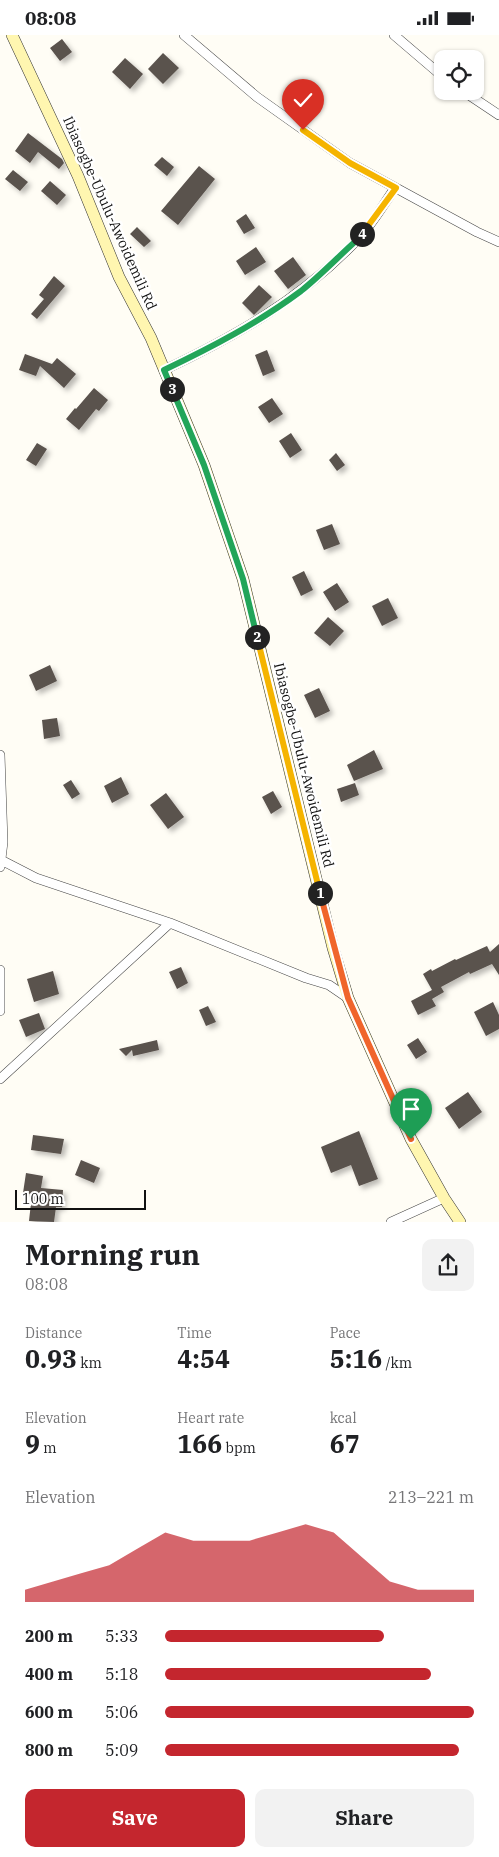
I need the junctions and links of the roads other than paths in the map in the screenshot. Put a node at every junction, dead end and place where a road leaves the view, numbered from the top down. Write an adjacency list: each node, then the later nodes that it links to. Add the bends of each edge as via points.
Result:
1 (12, 35): 9 (street, Ibiasogbe-Ubulu-Awoidemili Rd, via 78,176 119,277)
2 (184, 35): 7 (street, via 257,97 350,163)
3 (394, 35): 4 (street)
4 (434, 69)
5 (476, 100): 6 (street)
6 (499, 115)
7 (396, 188): 8 (street); 9 (street, via 358,239 302,290 216,345)
8 (499, 242)
9 (164, 370): 14 (street, Ibiasogbe-Ubulu-Awoidemili Rd, via 204,465 243,579)
10 (0, 755): 11 (street, via 3,842)
11 (0, 863): 12 (street)
12 (170, 923): 14 (street, via 329,985); 16 (street)
13 (0, 970): 15 (street)
14 (348, 998): 17 (street, Ibiasogbe-Ubulu-Awoidemili Rd, via 411,1139)
15 (0, 1011)
16 (0, 1079)
17 (444, 1199): 18 (street); 19 (street, Ibiasogbe-Ubulu-Awoidemili Rd)
18 (391, 1222)
19 (460, 1222)

